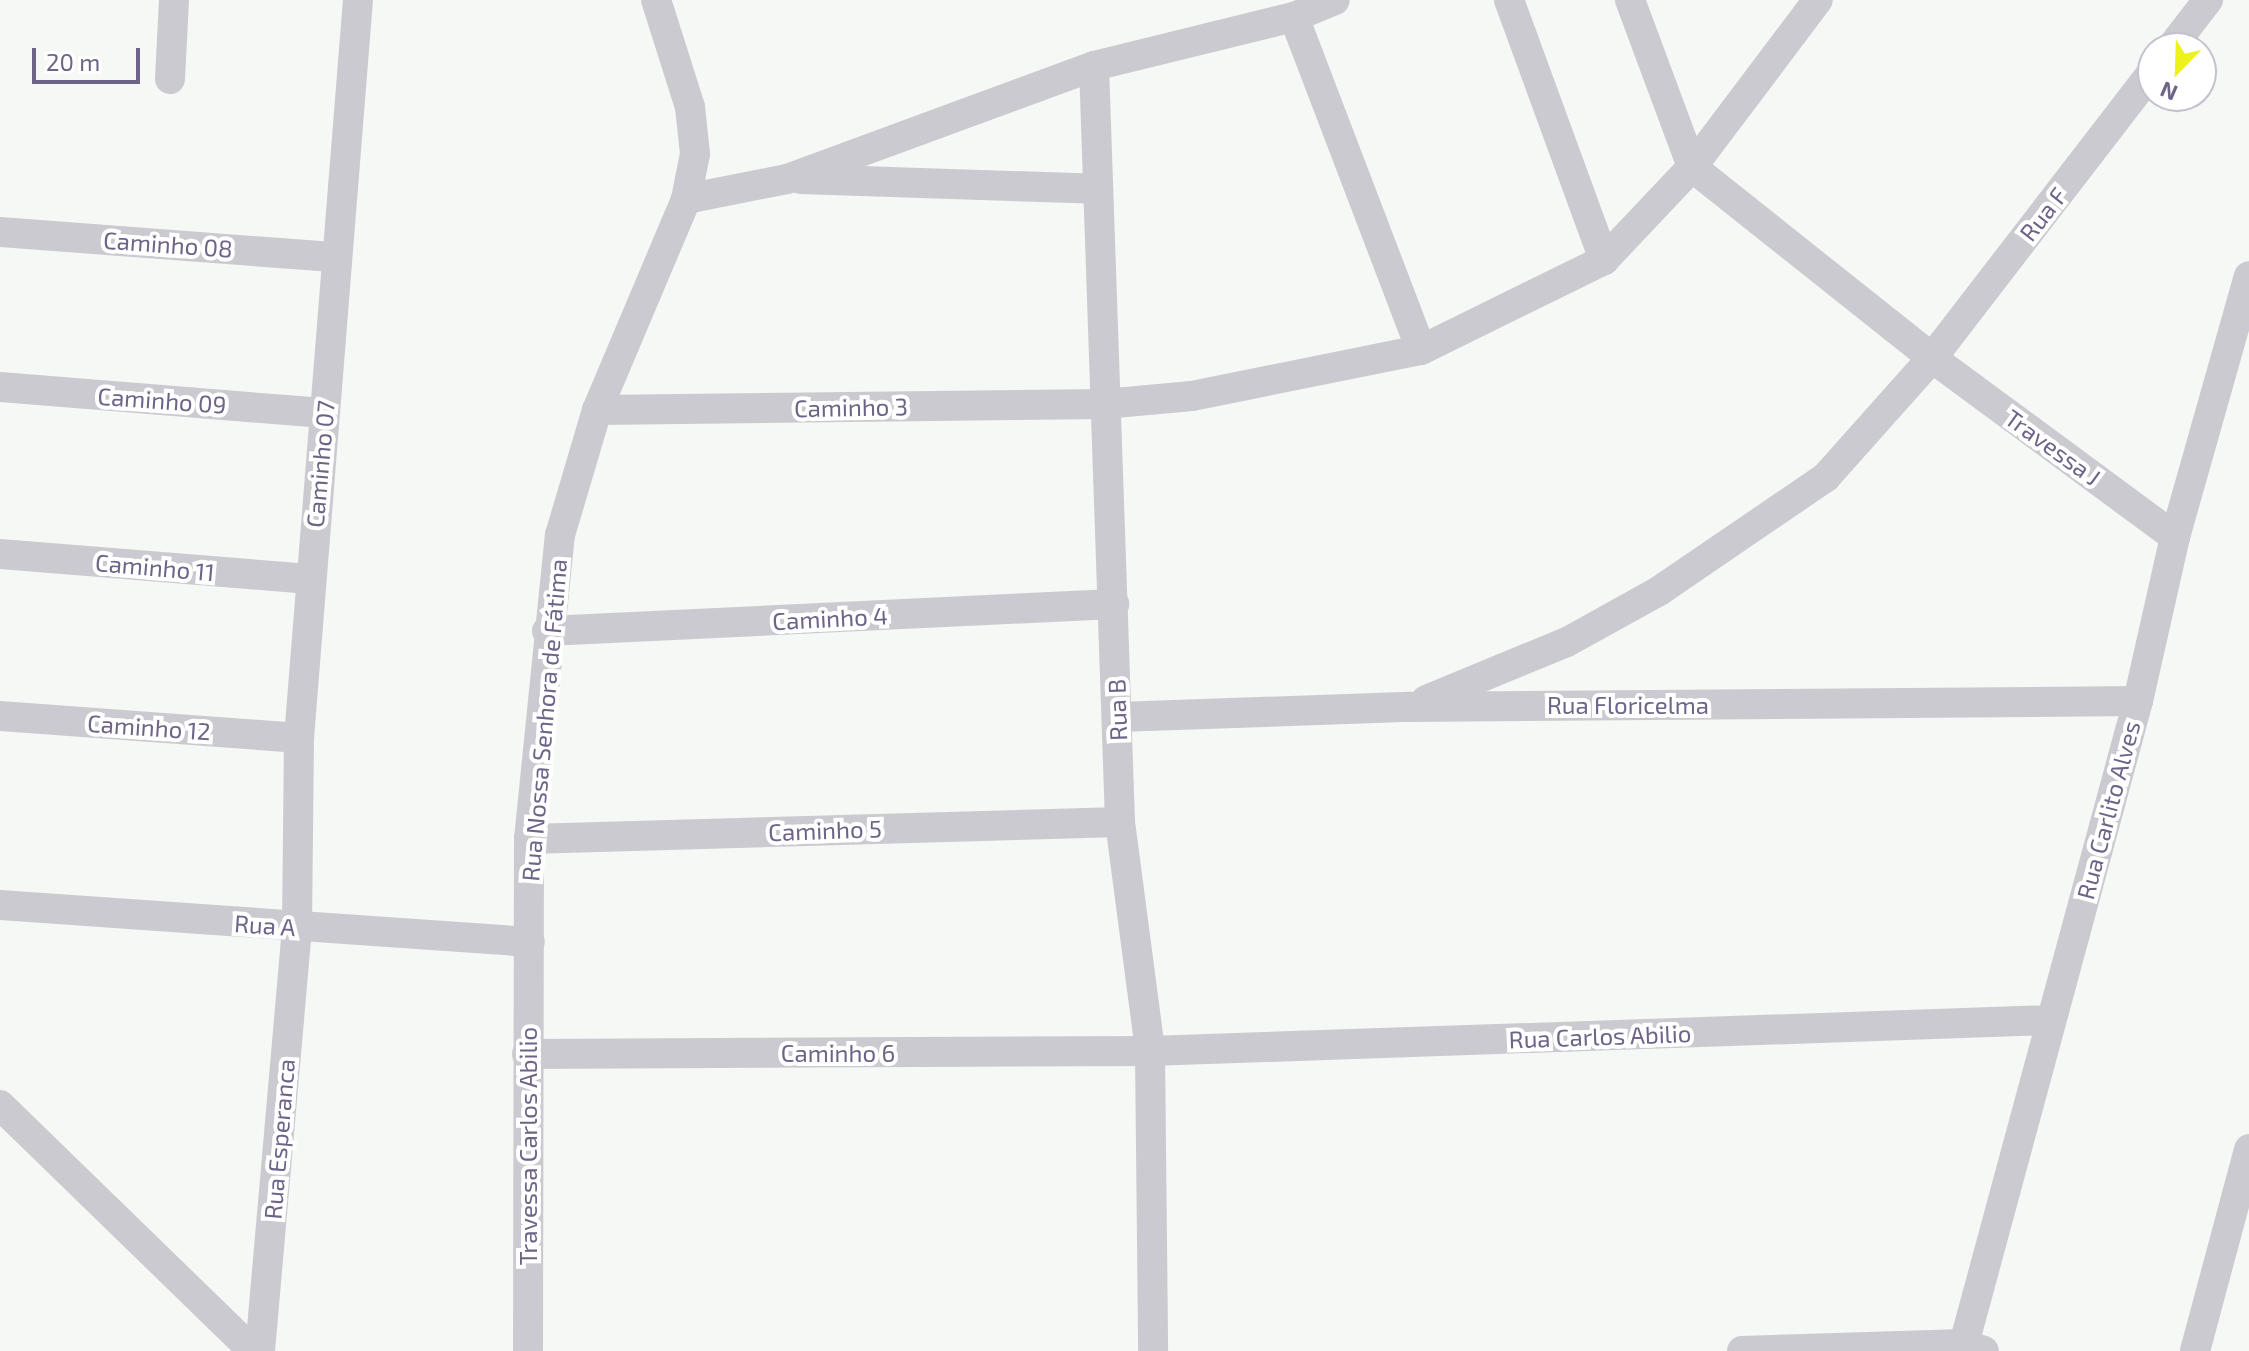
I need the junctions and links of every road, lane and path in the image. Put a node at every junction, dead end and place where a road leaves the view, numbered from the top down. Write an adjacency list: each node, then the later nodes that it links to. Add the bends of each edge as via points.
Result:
1 (174, 0): 12 (street)
2 (358, 0): 19 (street, Caminho 07)
3 (656, 0): 17 (street, Rua Nossa Senhora de Fátima, via 690,107 695,154)
4 (1335, 0): 9 (street)
5 (1509, 0): 20 (street)
6 (1630, 0): 14 (street)
7 (1818, 0): 14 (street)
8 (2208, 0): 10 (street)
9 (1294, 17): 11 (street); 22 (street)
10 (2183, 32)
11 (1094, 66): 15 (street); 16 (street, Rua B)
12 (170, 79)
13 (2137, 92): 23 (street, Rua F)
14 (1692, 167): 20 (street); 23 (street, Travessa J)
15 (787, 179): 16 (street); 17 (street)
16 (1097, 189): 25 (street, Rua B)
17 (686, 199): 26 (street, Rua Nossa Senhora de Fátima)
18 (0, 232): 19 (street, Caminho 08)
19 (336, 257): 27 (street, Caminho 07)
20 (1604, 260): 22 (street, Caminho 3)
21 (2249, 276): 28 (street, Rua Carlito Alves)
22 (1421, 350): 25 (street, Caminho 3, via 1192,396)
23 (1932, 358): 28 (street, Travessa J); 34 (street, Rua F, via 1826,477 1744,537 1567,642)
24 (0, 387): 27 (street, Caminho 09)
25 (1104, 404): 26 (street, Caminho 3); 31 (street, Rua B)
26 (597, 410): 32 (street, Rua Nossa Senhora de Fátima, via 560,535)
27 (324, 413): 30 (street, Caminho 07)
28 (2175, 537): 33 (street, Rua Carlito Alves)
29 (0, 554): 30 (street, Caminho 11)
30 (310, 579): 37 (street, Caminho 07)
31 (1114, 604): 32 (street, Caminho 4); 36 (street, Rua B)
32 (547, 631): 39 (street, Rua Nossa Senhora de Fátima)
33 (2138, 701): 34 (street, Rua Floricelma); 43 (street, Rua Carlito Alves)
34 (1410, 707): 36 (street, Rua Floricelma)
35 (0, 716): 37 (street, Caminho 12)
36 (1118, 717): 38 (street, Rua B)
37 (299, 738): 41 (street, Caminho 07)
38 (1120, 822): 39 (street, Caminho 5); 44 (street, Rua B)
39 (529, 839): 42 (street, Rua Nossa Senhora de Fátima)
40 (0, 905): 41 (street, Rua A)
41 (297, 928): 42 (street, Rua A); 50 (street, Rua Esperanca)
42 (530, 942): 45 (street, Travessa Carlos Abilio)
43 (2050, 1020): 44 (street, Rua Carlos Abilio); 48 (street, Rua Carlito Alves)
44 (1150, 1051): 45 (street, Caminho 6); 52 (street, Rua B)
45 (527, 1054): 51 (street, Travessa Carlos Abilio)
46 (0, 1105): 49 (street)
47 (2249, 1149): 54 (street)
48 (1974, 1347): 53 (street)
49 (253, 1351)
50 (260, 1351)
51 (528, 1351)
52 (1153, 1351)
53 (1742, 1351)
54 (2195, 1351)

